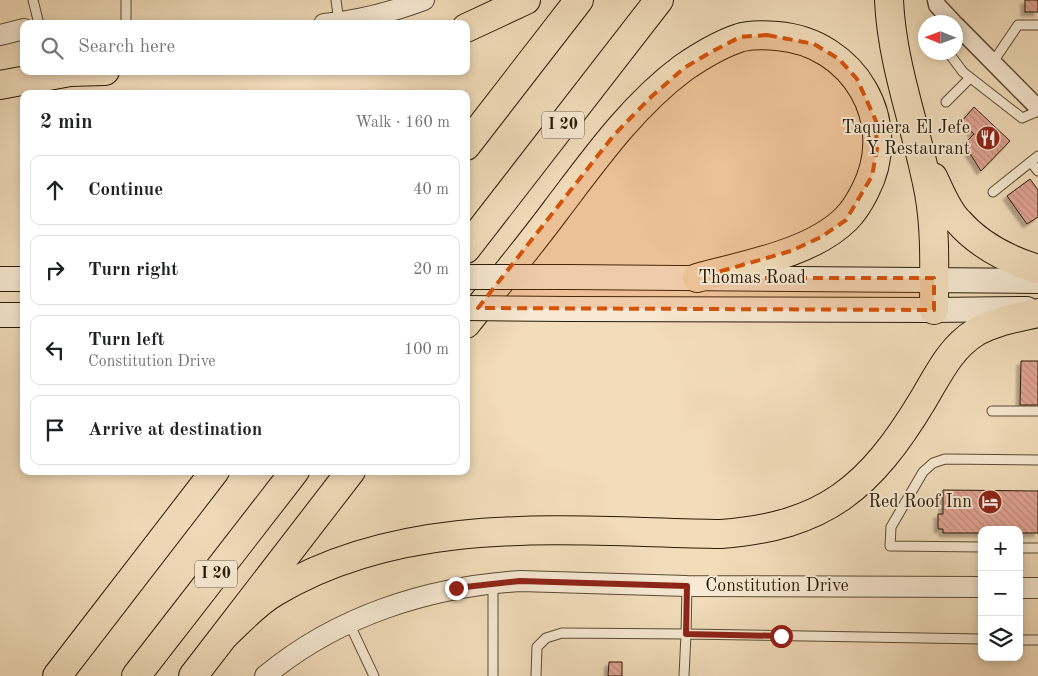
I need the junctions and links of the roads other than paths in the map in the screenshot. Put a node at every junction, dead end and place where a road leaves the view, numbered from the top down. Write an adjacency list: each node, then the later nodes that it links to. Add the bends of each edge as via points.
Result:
1 (33, 0): 11 (lane)
2 (126, 0): 12 (lane)
3 (336, 0): 13 (lane)
4 (424, 0): 14 (street, via 403,8)
5 (526, 0): 16 (highway)
6 (579, 0): 27 (highway)
7 (659, 0): 32 (highway, I 20)
8 (889, 0): 28 (highway, via 894,46)
9 (936, 0): 10 (street)
10 (946, 15)
11 (38, 20)
12 (126, 20)
13 (333, 20)
14 (346, 20)
15 (1038, 25): 21 (lane, via 1018,25)
16 (470, 26)
17 (20, 30): 19 (street)
18 (963, 33): 21 (street)
19 (0, 35)
20 (954, 60): 23 (lane)
21 (993, 62): 26 (street)
22 (54, 75): 24 (highway)
23 (970, 78): 25 (lane); 26 (lane, via 1022,118)
24 (0, 85)
25 (946, 102)
26 (1038, 109)
27 (470, 141)
28 (920, 153): 33 (highway, via 957,220 984,244 1014,262); 36 (highway, via 934,230)
29 (1034, 159): 30 (lane); 31 (lane)
30 (1038, 171)
31 (993, 192)
32 (470, 244)
33 (1038, 269)
34 (470, 277): 35 (main road, Thomas Road, bridge)
35 (697, 278): 36 (main road, Thomas Road); 46 (highway, via 791,251 820,237 846,220 872,176 878,149 876,121 865,93 839,59 814,44 796,38 767,35 740,37 684,68 614,135)
36 (934, 278): 39 (main road, Thomas Road); 42 (highway)
37 (0, 279): 38 (main road)
38 (20, 279)
39 (1038, 281)
40 (470, 308): 42 (main road, Thomas Road, bridge)
41 (1038, 308): 42 (main road, Thomas Road)
42 (934, 310)
43 (1038, 313): 62 (highway, via 1006,320 976,332 960,345 942,366 923,401 866,478 818,511 756,531 730,533 502,532 450,534 410,541 328,565 298,579 273,593)
44 (0, 315): 45 (main road)
45 (20, 315)
46 (470, 319)
47 (992, 411): 48 (lane)
48 (1038, 411)
49 (1038, 460): 53 (lane, via 945,459 933,463 922,472 891,527 890,546)
50 (213, 475): 67 (highway)
51 (292, 475): 68 (highway, I 20)
52 (349, 475): 62 (highway)
53 (978, 547)
54 (1023, 548): 55 (lane)
55 (1038, 548)
56 (493, 583): 57 (street, Constitution Drive); 61 (street, Constitution Drive, via 418,596); 72 (lane)
57 (687, 586): 58 (street, Constitution Drive); 63 (lane)
58 (978, 588)
59 (1023, 588): 60 (street)
60 (1038, 588)
61 (349, 623): 70 (street, Constitution Drive, via 304,648); 71 (lane)
62 (226, 634): 69 (highway)
63 (686, 634): 64 (lane); 73 (lane, via 562,632 546,638 537,647); 74 (lane)
64 (978, 639)
65 (1023, 640): 66 (lane)
66 (1038, 640)
67 (58, 676)
68 (136, 676)
69 (194, 676)
70 (265, 676)
71 (374, 676)
72 (493, 676)
73 (536, 676)
74 (684, 676)

